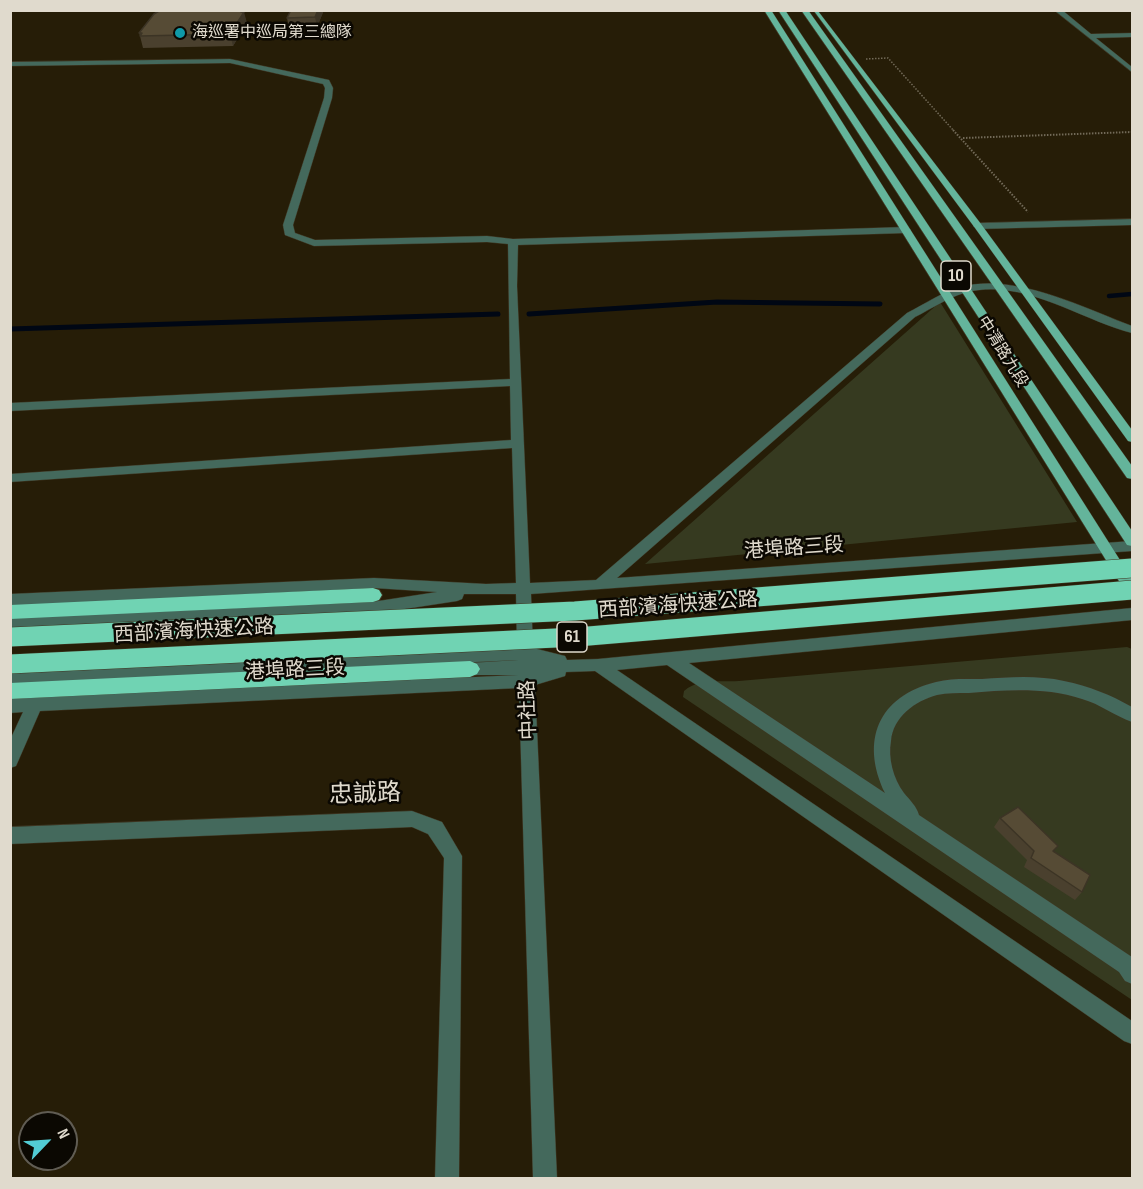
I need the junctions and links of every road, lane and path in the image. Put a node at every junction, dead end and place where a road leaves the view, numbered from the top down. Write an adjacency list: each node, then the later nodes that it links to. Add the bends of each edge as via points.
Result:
1 (767, 10): 16 (main road, 中清路九段)
2 (781, 10): 19 (main road, 中清路九段 / 10)
3 (804, 10): 18 (main road, 中清路九段 / 10)
4 (816, 10): 8 (main road)
5 (1057, 10): 7 (street)
6 (1132, 35): 7 (street)
7 (1089, 36): 10 (street)
8 (854, 59): 12 (path, via 888,58); 15 (main road)
9 (10, 64): 17 (street, via 230,62 316,78 330,88 288,225 290,235 314,243 487,239)
10 (1132, 69)
11 (1132, 132): 12 (path)
12 (963, 138): 14 (path)
13 (1132, 222): 14 (street)
14 (1039, 225): 15 (street)
15 (978, 226): 20 (main road)
16 (906, 230): 17 (street); 21 (main road, 中清路九段)
17 (513, 242): 23 (street, 中社路)
18 (999, 287): 19 (street); 20 (street); 27 (main road, 中清路九段 / 10)
19 (965, 289): 21 (street); 29 (main road, 中清路九段 / 10)
20 (1023, 290): 22 (street); 25 (main road)
21 (946, 298): 31 (main road, 中清路九段); 33 (street, via 911,315)
22 (1132, 330)
23 (515, 382): 24 (street); 26 (street, 中社路)
24 (10, 407)
25 (1132, 438)
26 (518, 444): 28 (street); 34 (street, 中社路)
27 (1132, 475)
28 (10, 478)
29 (1132, 541)
30 (1132, 546): 31 (street, 港埠路三段)
31 (1104, 547): 33 (street, 港埠路三段); 36 (main road, 中清路九段)
32 (1132, 568): 42 (highway, 西部濱海快速公路 / 61, bridge, via 575,611)
33 (600, 585): 34 (street, 港埠路三段)
34 (524, 589): 35 (street, 港埠路三段); 46 (street, 中社路)
35 (486, 590): 37 (street, 港埠路三段); 38 (street, 港埠路三段, via 374,584); 41 (street, 港埠路三段, via 372,608)
36 (1132, 590): 44 (highway, 西部濱海快速公路 / 61, bridge, via 577,637)
37 (373, 595): 39 (highway)
38 (10, 600)
39 (10, 612)
40 (1132, 614): 43 (street, 港埠路三段)
41 (10, 624)
42 (10, 637)
43 (671, 659): 45 (street, 港埠路三段); 54 (street)
44 (10, 664)
45 (589, 665): 46 (street, 港埠路三段); 46 (street, 港埠路三段); 57 (street)
46 (527, 667): 47 (street, 港埠路三段); 48 (street, 港埠路三段); 50 (street, 港埠路三段); 59 (street, 中社路)
47 (470, 669): 49 (highway)
48 (10, 678)
49 (10, 691)
50 (34, 705): 51 (street, 港埠路三段); 53 (street)
51 (10, 706)
52 (1132, 715): 54 (street, via 1088,693 1049,683 938,688 909,698 889,717 884,728 881,762 889,785)
53 (10, 761)
54 (927, 831): 56 (street)
55 (10, 836): 58 (street, 忠誠路, via 412,819 435,828 453,856)
56 (1130, 969)
57 (1132, 1034)
58 (447, 1179)
59 (545, 1179)

